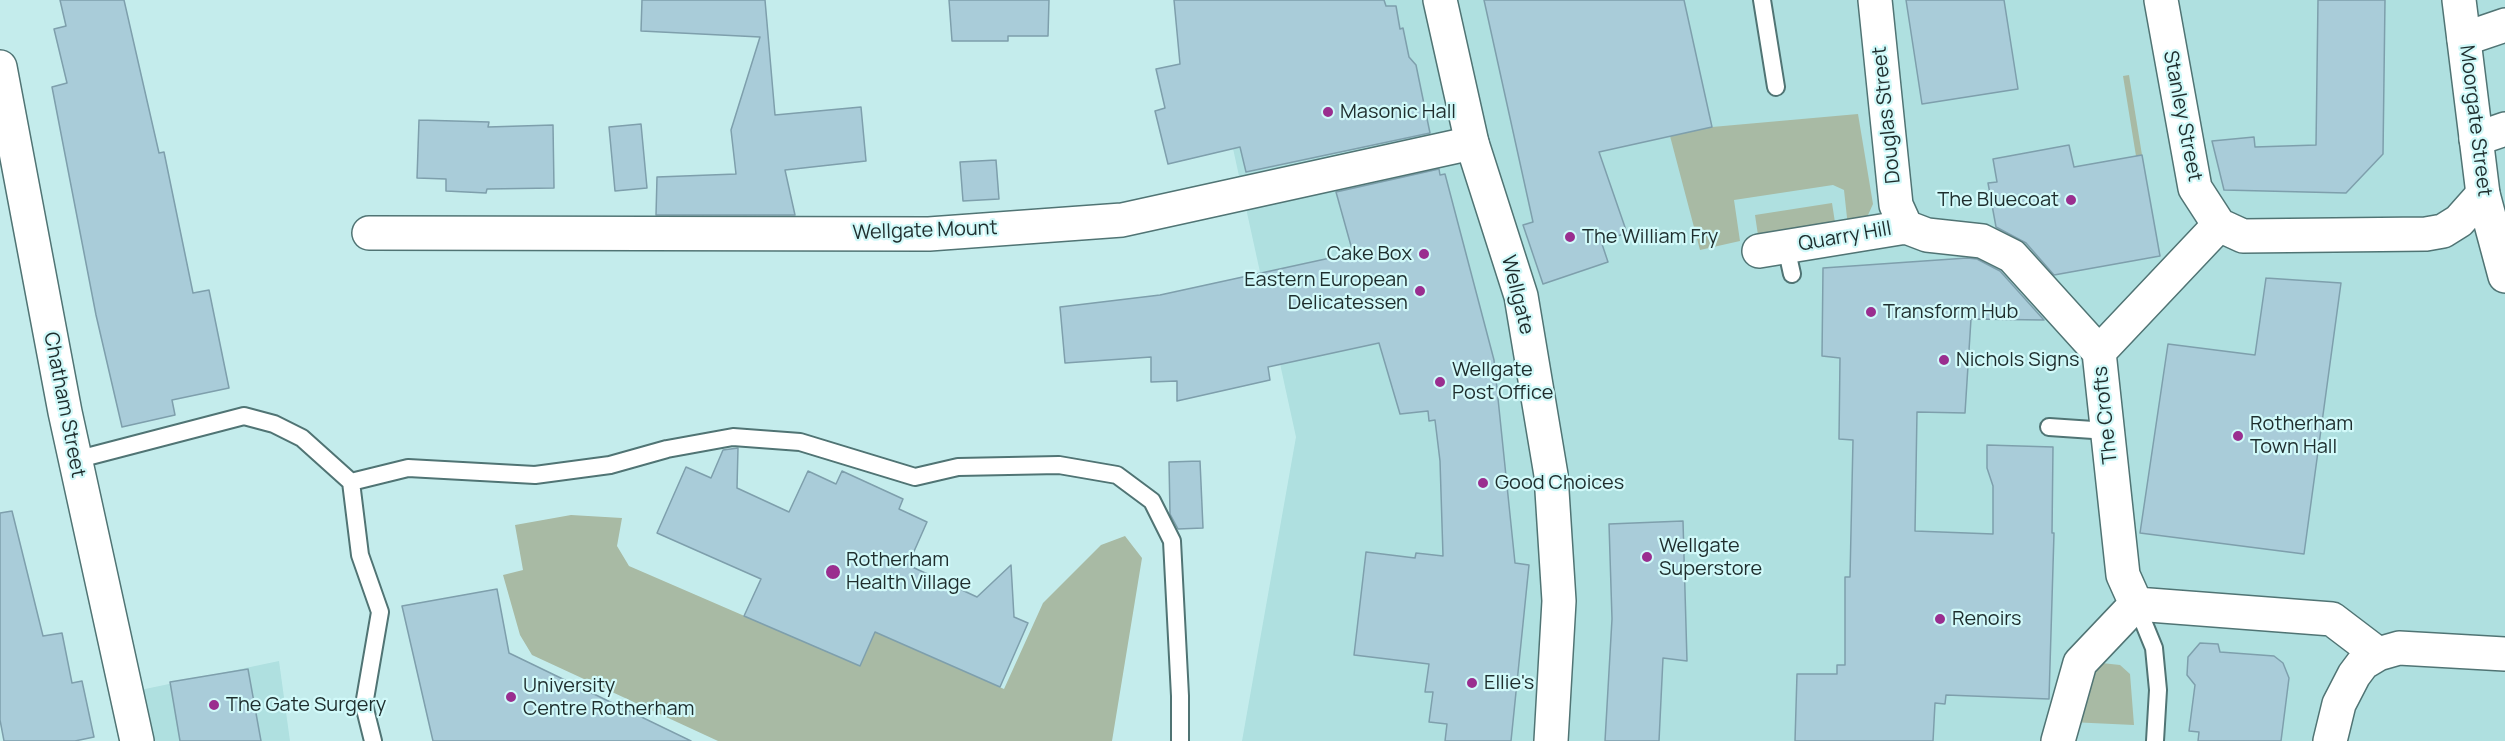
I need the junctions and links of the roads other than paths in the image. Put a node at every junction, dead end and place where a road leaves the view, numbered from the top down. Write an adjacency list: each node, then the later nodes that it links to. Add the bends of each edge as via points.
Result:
1 (1440, 0): 11 (street, Wellgate)
2 (1762, 0): 9 (lane)
3 (1875, 0): 14 (street, Douglas Street, via 1896,205)
4 (2161, 0): 13 (street, Stanley Street, via 2195,188)
5 (2459, 0): 7 (street, Moorgate Street)
6 (2505, 25): 7 (street)
7 (2464, 39): 10 (street, Moorgate Street)
8 (0, 67): 21 (street, Chatham Street)
9 (1776, 87)
10 (2490, 134): 12 (street, Moorgate Street)
11 (1472, 143): 15 (street, Wellgate Mount, via 1122,220 929,234); 29 (street, Wellgate, via 1521,296 1551,475 1559,601)
12 (2483, 194): 13 (street, via 2459,221 2443,231 2426,234 2243,236); 17 (street, Moorgate Street)
13 (2219, 225): 18 (street, The Crofts)
14 (1906, 227): 16 (street, Quarry Hill); 18 (street, Quarry Hill, via 1928,235 1982,241 2012,256)
15 (369, 233)
16 (1779, 257)
17 (2505, 276)
18 (2099, 352): 20 (street, The Crofts)
19 (2049, 427): 20 (lane)
20 (2108, 431): 23 (street, The Crofts, via 2123,576)
21 (75, 460): 22 (lane, via 244,417 274,424 302,438); 26 (street, Chatham Street)
22 (351, 482): 27 (lane, via 360,555 380,612 364,705); 28 (lane, via 408,468 535,475 610,465 733,437 800,442 915,477 958,466 1059,465 1117,475 1152,501 1172,541)
23 (2136, 604): 24 (street, via 2332,619); 30 (street, via 2080,663); 31 (lane, via 2154,648 2158,690)
24 (2378, 654): 25 (street, via 2399,648); 32 (street, via 2363,663 2354,675 2339,704)
25 (2505, 654)
26 (137, 741)
27 (373, 741)
28 (1180, 741)
29 (1551, 741)
30 (2058, 741)
31 (2155, 741)
32 (2330, 741)

